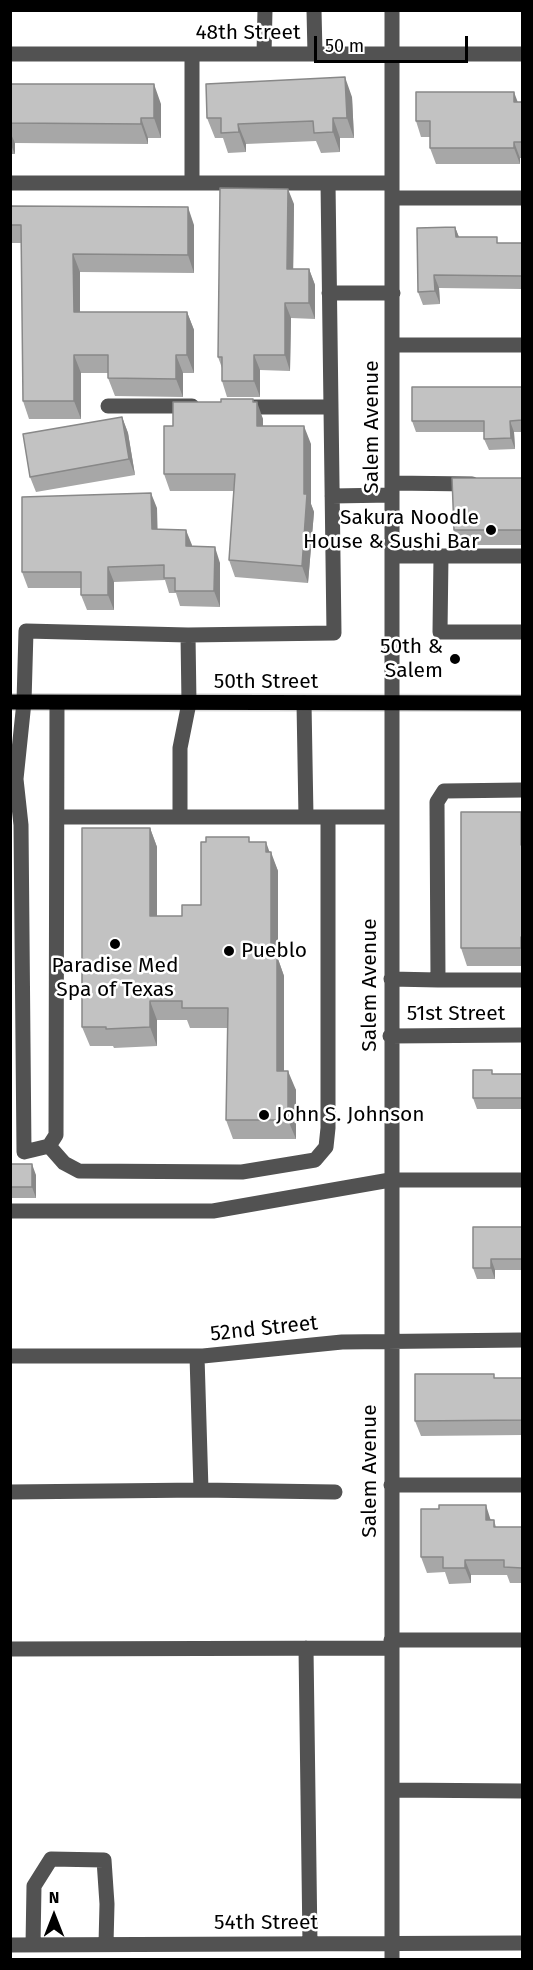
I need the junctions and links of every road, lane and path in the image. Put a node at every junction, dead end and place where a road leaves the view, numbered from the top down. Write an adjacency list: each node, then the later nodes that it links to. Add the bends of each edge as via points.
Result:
1 (265, 10): 6 (street)
2 (314, 10): 7 (street)
3 (392, 10): 8 (street, Salem Avenue)
4 (10, 54): 5 (street, 48th Street)
5 (192, 54): 6 (street, 48th Street); 11 (street)
6 (264, 54): 7 (street, 48th Street)
7 (315, 54): 8 (street, 48th Street)
8 (392, 54): 9 (street, 48th Street); 13 (street, Salem Avenue)
9 (522, 54)
10 (10, 183): 11 (street)
11 (192, 183): 12 (street)
12 (328, 183): 13 (street); 15 (street)
13 (392, 190): 14 (street); 16 (street, Salem Avenue)
14 (522, 198)
15 (329, 293): 16 (street); 22 (street)
16 (393, 293): 17 (street, Salem Avenue)
17 (393, 345): 18 (street); 24 (street, Salem Avenue)
18 (522, 345)
19 (108, 406): 20 (street)
20 (202, 406)
21 (225, 406): 22 (street)
22 (331, 407): 25 (street)
23 (487, 484): 24 (street)
24 (393, 489): 25 (street); 26 (street, Salem Avenue)
25 (332, 496): 30 (street, via 334,633)
26 (392, 556): 27 (street); 35 (street, Salem Avenue)
27 (441, 556): 28 (street); 29 (street, via 440,632)
28 (522, 556)
29 (522, 632)
30 (188, 635): 31 (street, via 26,631); 33 (street)
31 (17, 702): 32 (main road, 50th Street); 37 (street)
32 (57, 703): 33 (main road, 50th Street); 39 (street)
33 (189, 703): 34 (main road, 50th Street); 40 (street, via 180,748)
34 (304, 703): 35 (main road, 50th Street); 41 (street)
35 (392, 703): 36 (main road, 50th Street); 43 (street, Salem Avenue)
36 (522, 703)
37 (13, 778): 49 (street, via 21,825 24,1152)
38 (522, 790): 45 (street, via 444,791 437,802)
39 (57, 817): 40 (street); 49 (street, via 56,1135)
40 (180, 817): 41 (street)
41 (306, 817): 42 (street)
42 (328, 817): 43 (street); 49 (street, via 328,1128 326,1147 315,1160 242,1172 79,1171 64,1163)
43 (392, 817): 44 (street, Salem Avenue)
44 (391, 979): 45 (street); 48 (street, Salem Avenue)
45 (438, 980): 46 (street)
46 (522, 980)
47 (522, 1035): 48 (street, 51st Street)
48 (390, 1036): 51 (street, Salem Avenue)
49 (49, 1146)
50 (522, 1179): 51 (street)
51 (390, 1180): 52 (street, via 213,1211); 54 (street, Salem Avenue)
52 (10, 1211)
53 (522, 1340): 54 (street, 52nd Street)
54 (390, 1342): 56 (street, 52nd Street, via 342,1342); 57 (street, Salem Avenue)
55 (10, 1356): 56 (street, 52nd Street)
56 (197, 1356): 59 (street)
57 (391, 1485): 58 (street); 63 (street, Salem Avenue)
58 (522, 1485)
59 (201, 1490): 60 (street); 61 (street)
60 (10, 1492)
61 (335, 1492)
62 (522, 1640): 63 (street)
63 (391, 1644): 64 (street); 66 (street, Salem Avenue)
64 (306, 1648): 65 (street); 71 (street)
65 (10, 1649)
66 (392, 1790): 67 (street); 68 (street, Salem Avenue)
67 (522, 1791)
68 (392, 1943): 69 (street, 54th Street); 71 (street, 54th Street); 74 (street, Salem Avenue)
69 (522, 1943)
70 (106, 1944): 71 (street, 54th Street); 73 (street, 54th Street); 73 (street, via 104,1860 51,1859 34,1886)
71 (310, 1944)
72 (10, 1945): 73 (street, 54th Street)
73 (33, 1945)
74 (392, 1959)

